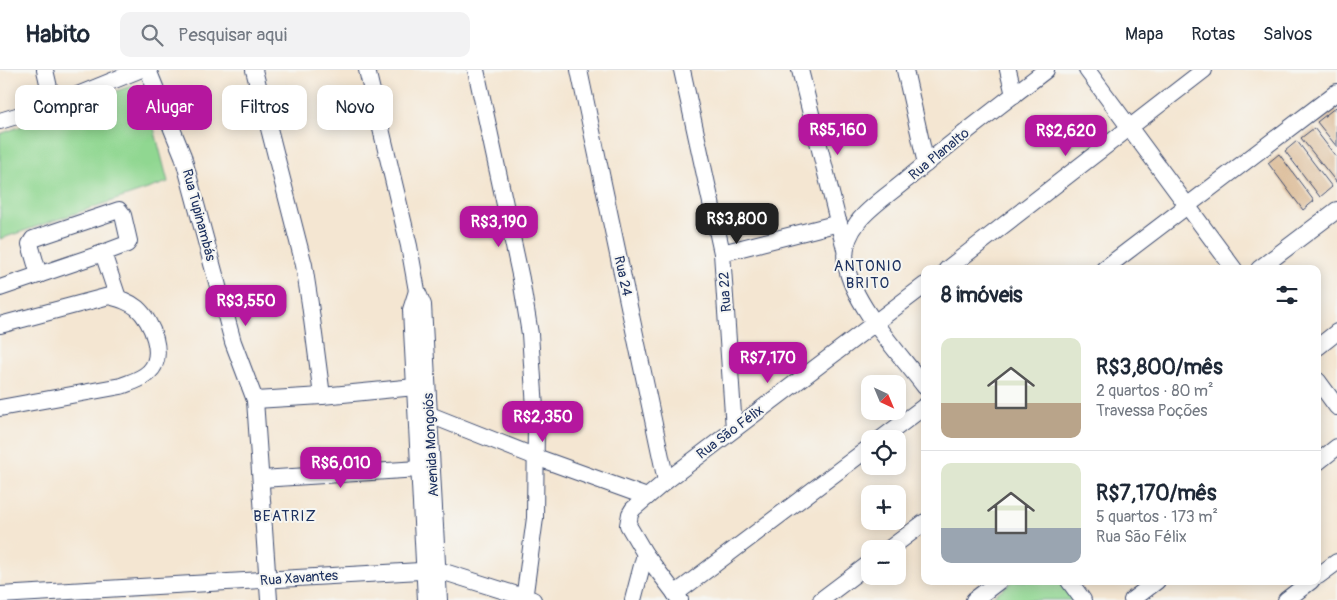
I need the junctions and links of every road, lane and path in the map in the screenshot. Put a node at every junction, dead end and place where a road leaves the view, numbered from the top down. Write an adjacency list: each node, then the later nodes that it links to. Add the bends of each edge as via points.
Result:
1 (45, 70): 15 (street)
2 (139, 70): 16 (street)
3 (148, 70): 46 (street, Rua Tupinambás, via 183,156 233,342)
4 (254, 70): 45 (street, via 304,265)
5 (367, 70): 36 (street, Avenida Mongoiós)
6 (476, 70): 55 (street, via 522,279 530,334)
7 (579, 70): 59 (street, Rua 24)
8 (682, 70): 28 (street, Rua 22)
9 (800, 70): 25 (street)
10 (905, 70): 22 (street)
11 (1008, 70): 18 (street)
12 (1046, 70): 18 (street, Rua Planalto)
13 (1087, 70): 21 (street)
14 (1204, 70): 21 (street)
15 (48, 85)
16 (102, 85)
17 (1337, 92): 23 (street)
18 (1014, 95): 22 (street, Rua Planalto)
19 (15, 116): 20 (street)
20 (0, 121)
21 (1129, 129): 23 (street); 29 (street)
22 (926, 164): 26 (street, Rua Planalto, via 862,216 847,239)
23 (1187, 206): 30 (street); 31 (street)
24 (1337, 210): 32 (street)
25 (839, 223): 26 (street); 28 (street)
26 (845, 249): 38 (street, via 848,277)
27 (103, 252): 33 (street); 33 (street, via 129,241 119,210 33,239 30,244); 37 (street)
28 (722, 253): 51 (street, Rua 22)
29 (952, 265)
30 (1109, 265)
31 (1231, 265)
32 (1264, 265)
33 (39, 275): 34 (street)
34 (0, 288)
35 (921, 288): 38 (street, Rua São Félix)
36 (417, 291): 44 (street, Avenida Mongoiós, via 411,310); 50 (street, Avenida Mongoiós, via 423,305)
37 (118, 298): 39 (street, via 108,296); 48 (street, via 139,309 150,325 156,341 156,357 150,371 121,386)
38 (876, 323): 42 (street); 51 (street, Rua São Félix)
39 (0, 325)
40 (1337, 332): 41 (street)
41 (1321, 345)
42 (921, 382)
43 (1321, 385): 47 (street)
44 (415, 387): 45 (street); 57 (street, Avenida Mongoiós)
45 (322, 396): 46 (street)
46 (254, 400): 58 (street, Rua Tupinambás)
47 (1337, 407)
48 (0, 408)
49 (921, 409): 52 (street)
50 (430, 415): 55 (street); 65 (street, Avenida Mongoiós)
51 (734, 429): 59 (street, Rua São Félix)
52 (893, 430)
53 (1337, 447): 56 (street)
54 (861, 454): 74 (street)
55 (536, 458): 60 (street); 75 (street, via 535,518)
56 (1321, 460)
57 (419, 469): 58 (street); 65 (street, Avenida Mongoiós)
58 (261, 479): 68 (street, Rua Tupinambás)
59 (666, 481): 60 (street, Rua São Félix)
60 (647, 497): 63 (street, Rua São Félix, via 633,509 628,525)
61 (921, 525): 62 (street)
62 (901, 540)
63 (645, 554): 74 (street); 79 (street)
64 (1337, 562): 67 (street)
65 (432, 570): 68 (street, Rua Xavantes); 75 (street, Rua Xavantes); 77 (street, Avenida Mongoiós); 78 (street, Avenida Mongoiós)
66 (861, 570): 80 (street)
67 (1321, 574)
68 (268, 580): 73 (street, Rua Xavantes); 76 (street, Rua Tupinambás)
69 (994, 585): 81 (street)
70 (1072, 585): 82 (street)
71 (1153, 585): 83 (street)
72 (1306, 585): 84 (street)
73 (0, 594)
74 (678, 597)
75 (527, 599)
76 (269, 600)
77 (426, 600)
78 (439, 600)
79 (634, 600)
80 (822, 600)
81 (974, 600)
82 (1083, 600)
83 (1132, 600)
84 (1286, 600)

